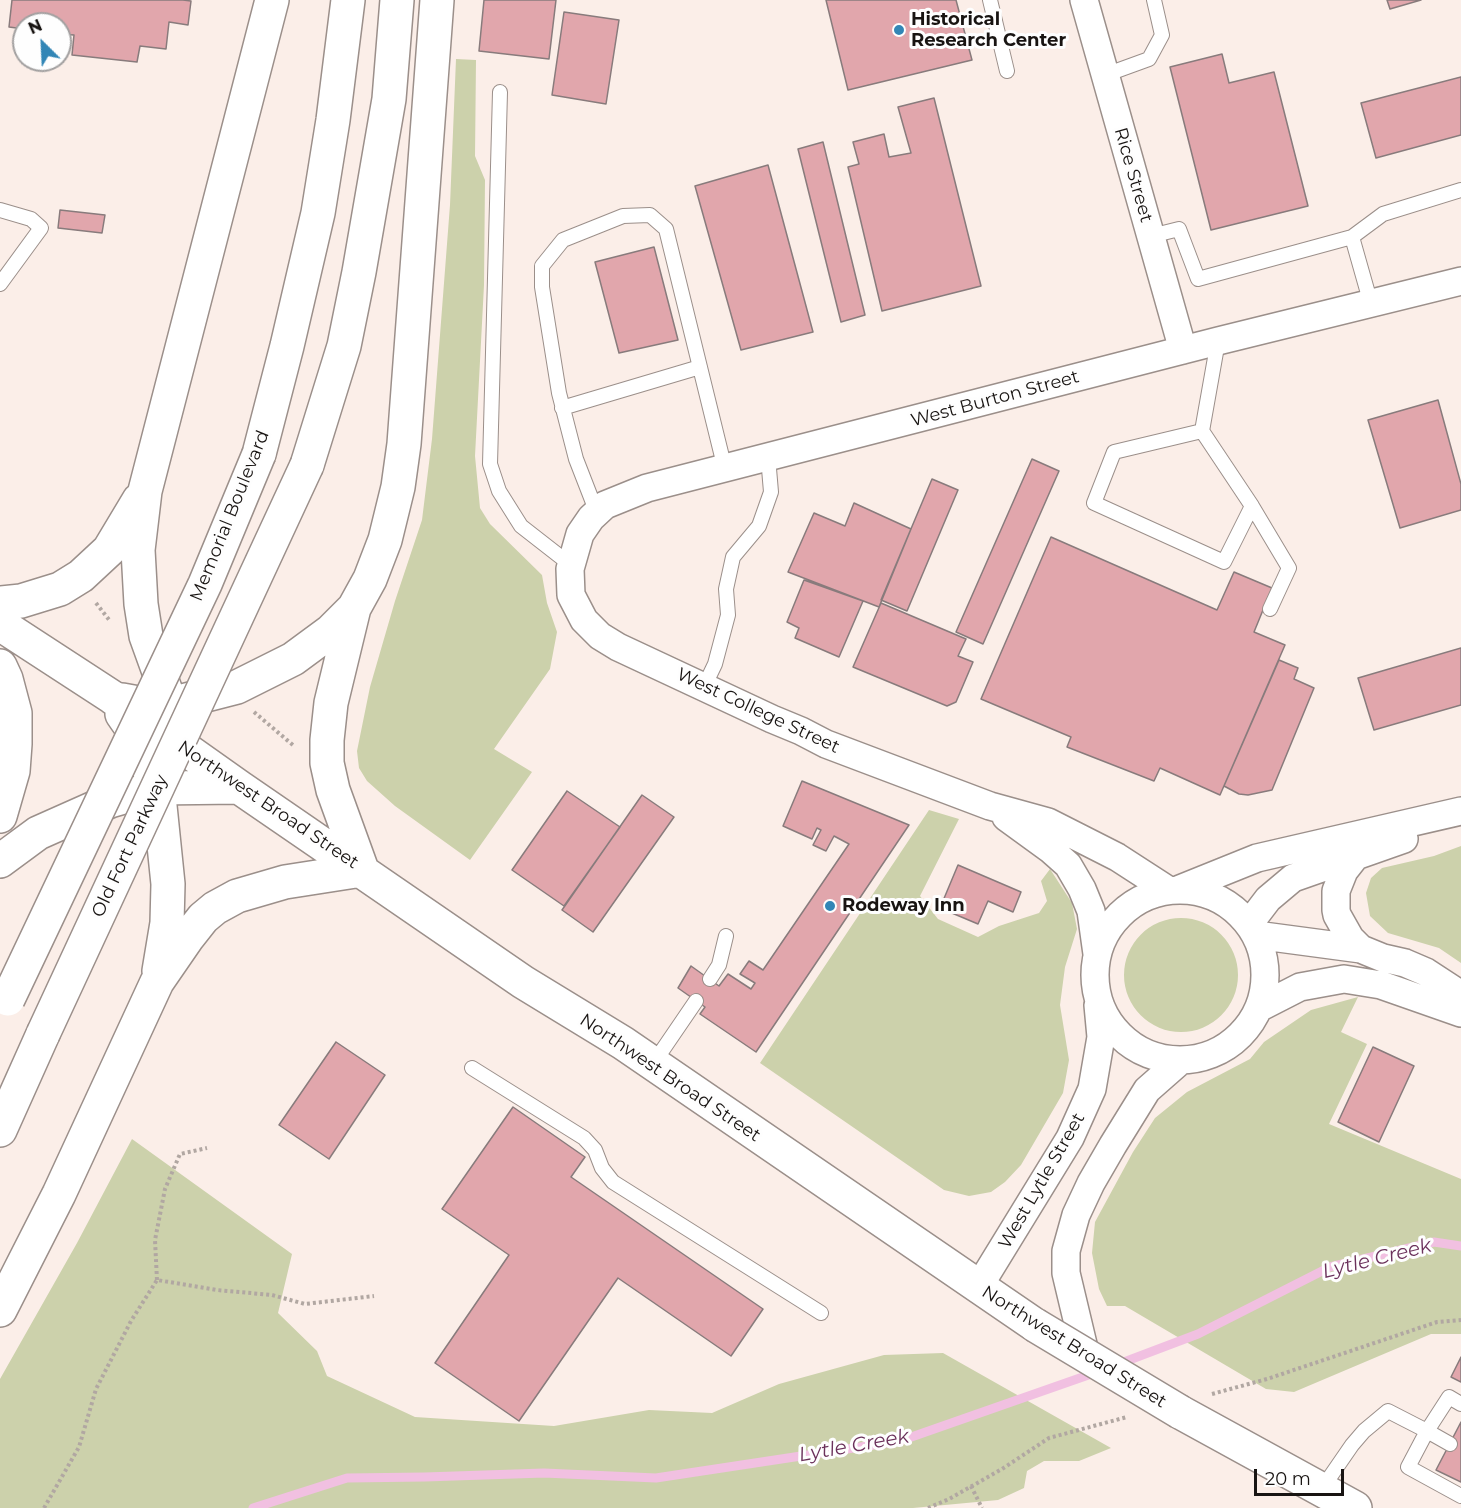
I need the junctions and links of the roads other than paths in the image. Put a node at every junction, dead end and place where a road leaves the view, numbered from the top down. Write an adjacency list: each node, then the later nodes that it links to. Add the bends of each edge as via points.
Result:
1 (272, 0): 25 (main road)
2 (348, 0): 56 (main road, Memorial Boulevard, bridge, via 318,213 259,454 205,584)
3 (397, 0): 62 (main road, Old Fort Parkway, bridge, via 388,99 359,272 344,346 307,465)
4 (437, 0): 30 (main road, via 404,444 385,540)
5 (990, 0): 8 (lane)
6 (1084, 0): 9 (street, Rice Street)
7 (1154, 0): 9 (lane, via 1162,35 1149,59)
8 (1007, 70)
9 (1105, 75): 13 (street, Rice Street)
10 (500, 92): 28 (lane, via 490,464 499,490 521,526)
11 (1461, 190): 14 (lane, via 1383,214)
12 (0, 210): 16 (lane, via 31,219 41,228)
13 (1151, 236): 14 (lane, via 1179,229 1198,279); 19 (street, Rice Street)
14 (1352, 237): 17 (lane)
15 (1461, 281): 17 (street, West Burton Street)
16 (0, 284)
17 (1371, 304): 18 (street, West Burton Street)
18 (1218, 341): 19 (street, West Burton Street); 22 (lane)
19 (1183, 350): 23 (street, West Burton Street)
20 (700, 367): 21 (lane); 21 (lane, via 666,229 650,215 623,216 563,240 542,266); 24 (lane)
21 (562, 408): 27 (lane)
22 (1203, 431): 26 (lane); 26 (lane, via 1114,452 1094,503 1224,562)
23 (768, 458): 24 (street, West Burton Street); 34 (lane, via 771,492 759,526 733,557 726,589 728,615 715,664)
24 (725, 469): 27 (street, West Burton Street, via 647,488 605,505)
25 (145, 491): 29 (main road, via 109,550 93,566 60,589); 36 (main road, via 138,550 141,604 146,636)
26 (1252, 506): 31 (lane, via 1290,568)
27 (597, 513): 28 (street, West Burton Street, via 580,534)
28 (570, 567): 34 (street, West College Street, via 571,595 577,609 600,636)
29 (0, 603)
30 (354, 608): 36 (main road, via 330,632 293,659 237,687); 45 (main road, via 331,703 327,763)
31 (1270, 609)
32 (0, 624): 35 (main road, Northwest Broad Street)
33 (0, 666): 41 (main road, via 15,713 13,771)
34 (704, 687): 39 (street, West College Street, via 825,744)
35 (112, 697): 36 (main road, via 155,706); 37 (main road, Northwest Broad Street); 38 (main road, via 130,727)
36 (171, 704): 37 (main road, via 192,740)
37 (239, 787): 38 (main road); 45 (main road, Northwest Broad Street)
38 (155, 788): 44 (main road, via 110,801 38,833); 52 (main road, via 168,884 167,923)
39 (990, 806): 46 (street, West College Street, via 1048,822); 50 (street, West College Street, via 1068,865 1091,911)
40 (1461, 811): 46 (street, West Lytle Street, via 1257,858)
41 (0, 816)
42 (1461, 817): 43 (street)
43 (1355, 857): 47 (street, via 1293,878 1268,899); 49 (street, via 1336,891 1336,909 1350,938)
44 (0, 861)
45 (362, 870): 52 (main road, via 285,882 226,900 203,918); 60 (main road, Northwest Broad Street, via 523,982)
46 (1174, 890): 47 (street, West Lytle Street, via 1206,893 1230,905); 50 (street, West Lytle Street, via 1131,905 1104,935)
47 (1253, 929): 49 (street); 57 (street, West Lytle Street, via 1264,959 1265,984)
48 (726, 936): 51 (lane, via 719,965)
49 (1361, 949): 53 (street, via 1426,972)
50 (1097, 954): 54 (street, West Lytle Street)
51 (710, 979)
52 (157, 982): 64 (main road, via 59,1194)
53 (1461, 995)
54 (1097, 998): 59 (street, West Lytle Street, via 1119,1036 1137,1050); 63 (street, West Lytle Street, via 1101,1037 1092,1089 1070,1138)
55 (696, 1001): 60 (lane)
56 (4, 1007)
57 (1259, 1008): 58 (street, via 1300,987 1344,979 1381,984); 59 (street, West Lytle Street, via 1246,1030 1228,1046 1205,1057)
58 (1461, 1013)
59 (1180, 1061): 66 (street, via 1148,1090 1076,1215 1066,1251 1066,1273)
60 (653, 1064): 63 (main road, Northwest Broad Street)
61 (472, 1068): 65 (lane, via 584,1138 613,1182)
62 (0, 1130)
63 (978, 1288): 66 (main road, Northwest Broad Street, bridge)
64 (0, 1310)
65 (821, 1313)
66 (1086, 1357): 70 (main road, Northwest Broad Street, bridge)
67 (1461, 1404): 68 (lane, via 1449,1397)
68 (1427, 1431): 69 (lane); 70 (lane, via 1388,1411 1352,1445); 71 (lane, via 1408,1467)
69 (1450, 1444)
70 (1321, 1490): 72 (main road, Northwest Broad Street)
71 (1461, 1496)
72 (1355, 1508)

